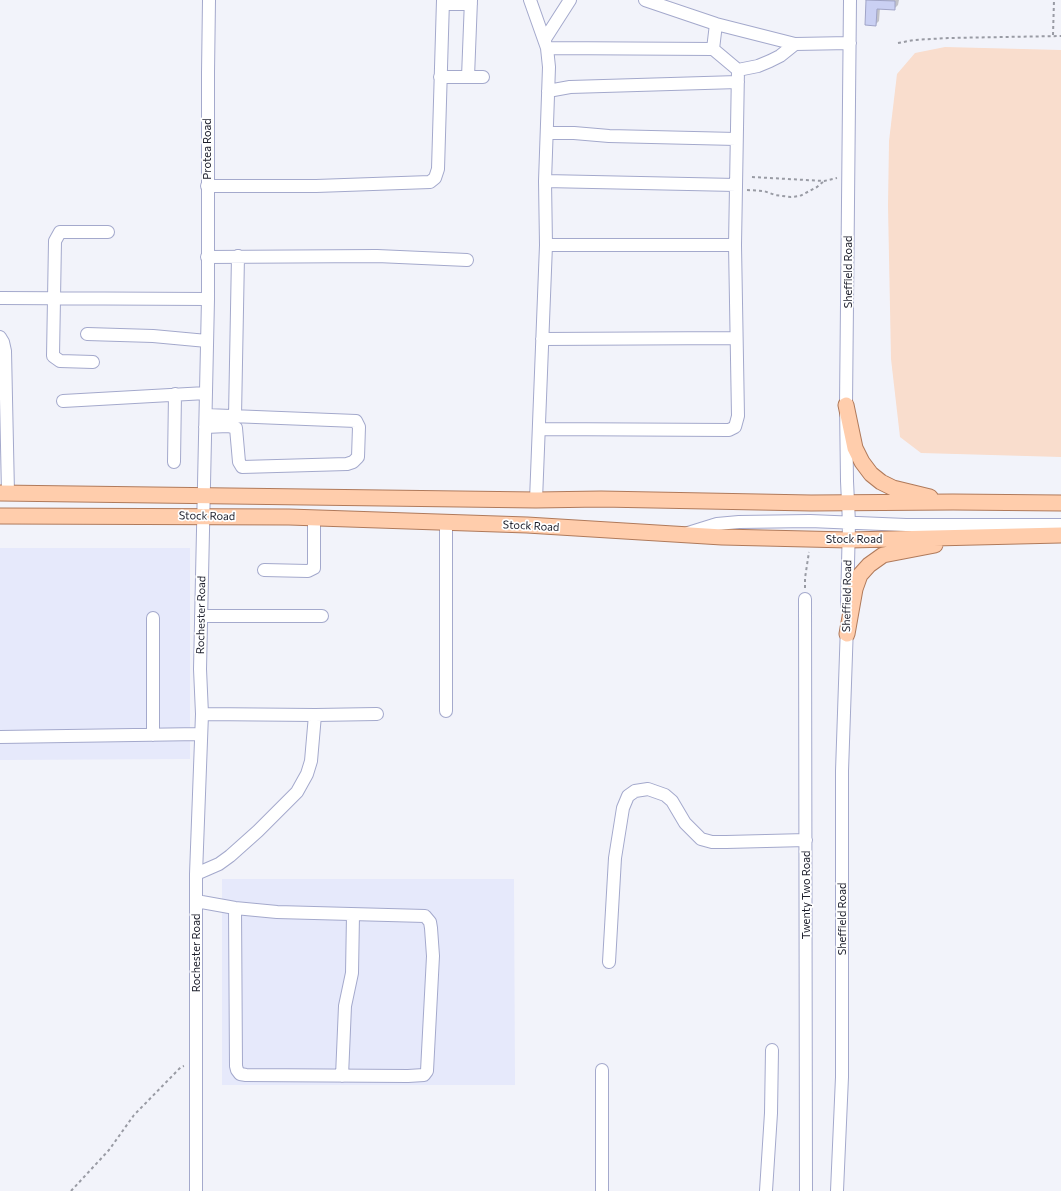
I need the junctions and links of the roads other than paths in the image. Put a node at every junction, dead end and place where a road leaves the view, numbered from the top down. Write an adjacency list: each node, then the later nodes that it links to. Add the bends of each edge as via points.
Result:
1 (209, 0): 21 (street, Protea Road)
2 (530, 0): 10 (street)
3 (570, 0): 10 (street)
4 (645, 0): 8 (street)
5 (850, 0): 9 (street, Sheffield Road)
6 (443, 2): 7 (street); 14 (street)
7 (471, 2): 15 (street)
8 (716, 24): 11 (street); 12 (street)
9 (850, 43): 11 (street); 41 (street, Sheffield Road)
10 (546, 44): 12 (street); 17 (street, via 549,67)
11 (794, 44): 13 (street, via 770,62)
12 (713, 49): 13 (street)
13 (738, 76): 17 (street, via 570,86); 19 (street)
14 (440, 77): 15 (street); 21 (street, via 438,169 435,178 430,182)
15 (468, 77): 16 (street)
16 (483, 77)
17 (548, 91): 18 (street)
18 (547, 133): 19 (street); 20 (street)
19 (736, 140): 22 (street)
20 (545, 181): 22 (street); 24 (street)
21 (207, 186): 27 (street, Protea Road)
22 (736, 188): 25 (street)
23 (108, 232): 30 (street, via 60,232 55,241)
24 (546, 245): 25 (street); 35 (street)
25 (735, 245): 34 (street)
26 (238, 256): 27 (street); 28 (street, via 377,256); 42 (street)
27 (207, 257): 31 (street, Protea Road)
28 (467, 260)
29 (0, 298): 30 (street)
30 (54, 298): 31 (street); 37 (street, via 53,356 60,361)
31 (208, 299): 36 (street, Protea Road)
32 (87, 334): 36 (street)
33 (0, 337): 46 (street, via 5,351)
34 (736, 338): 35 (street); 44 (street, via 738,416 732,429)
35 (542, 339): 44 (street)
36 (207, 341): 38 (street, Protea Road)
37 (93, 362)
38 (206, 392): 39 (street); 43 (street, Protea Road)
39 (175, 394): 40 (street); 45 (street)
40 (63, 401)
41 (846, 405): 49 (main road, via 855,448 872,474 894,488); 50 (street, Sheffield Road)
42 (235, 416): 43 (street); 43 (street, via 356,421 359,427 358,457 348,464 242,467 239,462 236,428)
43 (205, 421): 47 (street, Protea Road)
44 (539, 430): 48 (street)
45 (174, 462)
46 (4, 493): 47 (main road, Stock Road)
47 (203, 496): 48 (main road, Stock Road); 53 (street, Rochester Road)
48 (536, 500): 50 (main road, Stock Road)
49 (953, 502): 50 (main road, Stock Road); 51 (main road, Stock Road)
50 (848, 503): 56 (street, Sheffield Road)
51 (1061, 503)
52 (0, 516): 53 (main road, Stock Road)
53 (202, 517): 54 (main road, Stock Road); 64 (street, Rochester Road)
54 (314, 518): 55 (main road, Stock Road); 62 (street, via 314,568 308,571)
55 (446, 522): 58 (main road, Stock Road); 68 (street)
56 (849, 523): 57 (street); 58 (street, via 729,522); 61 (street, Sheffield Road)
57 (1061, 525)
58 (684, 534): 61 (main road, Stock Road)
59 (1061, 534): 60 (main road, Stock Road)
60 (971, 537): 61 (main road, Stock Road); 67 (main road, via 883,555 869,564 860,575 855,589)
61 (848, 540): 67 (street, Sheffield Road)
62 (264, 570)
63 (805, 599): 75 (street, Twenty Two Road)
64 (201, 616): 65 (street); 69 (street, Rochester Road)
65 (322, 616)
66 (153, 618): 73 (street)
67 (846, 634): 88 (street, Sheffield Road, via 842,771 842,1077)
68 (446, 711)
69 (202, 714): 71 (street); 72 (street, Rochester Road)
70 (377, 714): 71 (street)
71 (315, 715): 76 (street, via 311,761 297,792 230,856)
72 (201, 734): 73 (street); 76 (street, Rochester Road)
73 (152, 735): 74 (street)
74 (0, 737)
75 (806, 840): 80 (street, via 712,842 701,839 685,823 672,801 648,789 634,791 625,801 619,830); 87 (street, Twenty Two Road)
76 (196, 874): 77 (street, Rochester Road)
77 (196, 901): 78 (street); 84 (street, Rochester Road)
78 (235, 908): 79 (street); 83 (street, via 237,1070 246,1076)
79 (353, 915): 83 (street, via 352,973 345,1006); 83 (street, via 425,916 430,922 433,956 428,1071 418,1076)
80 (609, 962)
81 (772, 1050): 86 (street)
82 (602, 1070): 85 (street)
83 (342, 1076)
84 (196, 1191)
85 (602, 1191)
86 (766, 1191)
87 (806, 1191)
88 (837, 1191)

